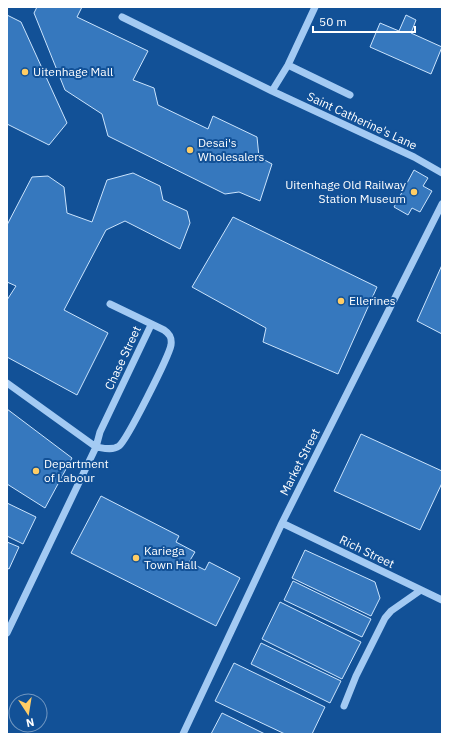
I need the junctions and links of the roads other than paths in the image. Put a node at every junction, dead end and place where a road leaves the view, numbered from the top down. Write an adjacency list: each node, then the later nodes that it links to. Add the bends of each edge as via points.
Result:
1 (315, 7): 3 (street)
2 (122, 17): 4 (street, Saint Catherine's Lane)
3 (288, 65): 4 (street); 5 (street)
4 (272, 92): 6 (street, Saint Catherine's Lane, via 414,157)
5 (350, 95)
6 (442, 173)
7 (442, 204): 12 (street, Market Street)
8 (110, 304): 9 (street)
9 (151, 325): 11 (street, Chase Street, via 100,432); 11 (street, Chase Street, via 169,333 170,349 123,442 113,448)
10 (7, 382): 11 (street)
11 (96, 447): 15 (street, Chase Street)
12 (282, 522): 13 (street, Rich Street); 17 (street, Market Street)
13 (421, 590): 14 (street, Rich Street); 16 (street, via 385,618)
14 (442, 600)
15 (7, 632)
16 (344, 706)
17 (183, 734)

